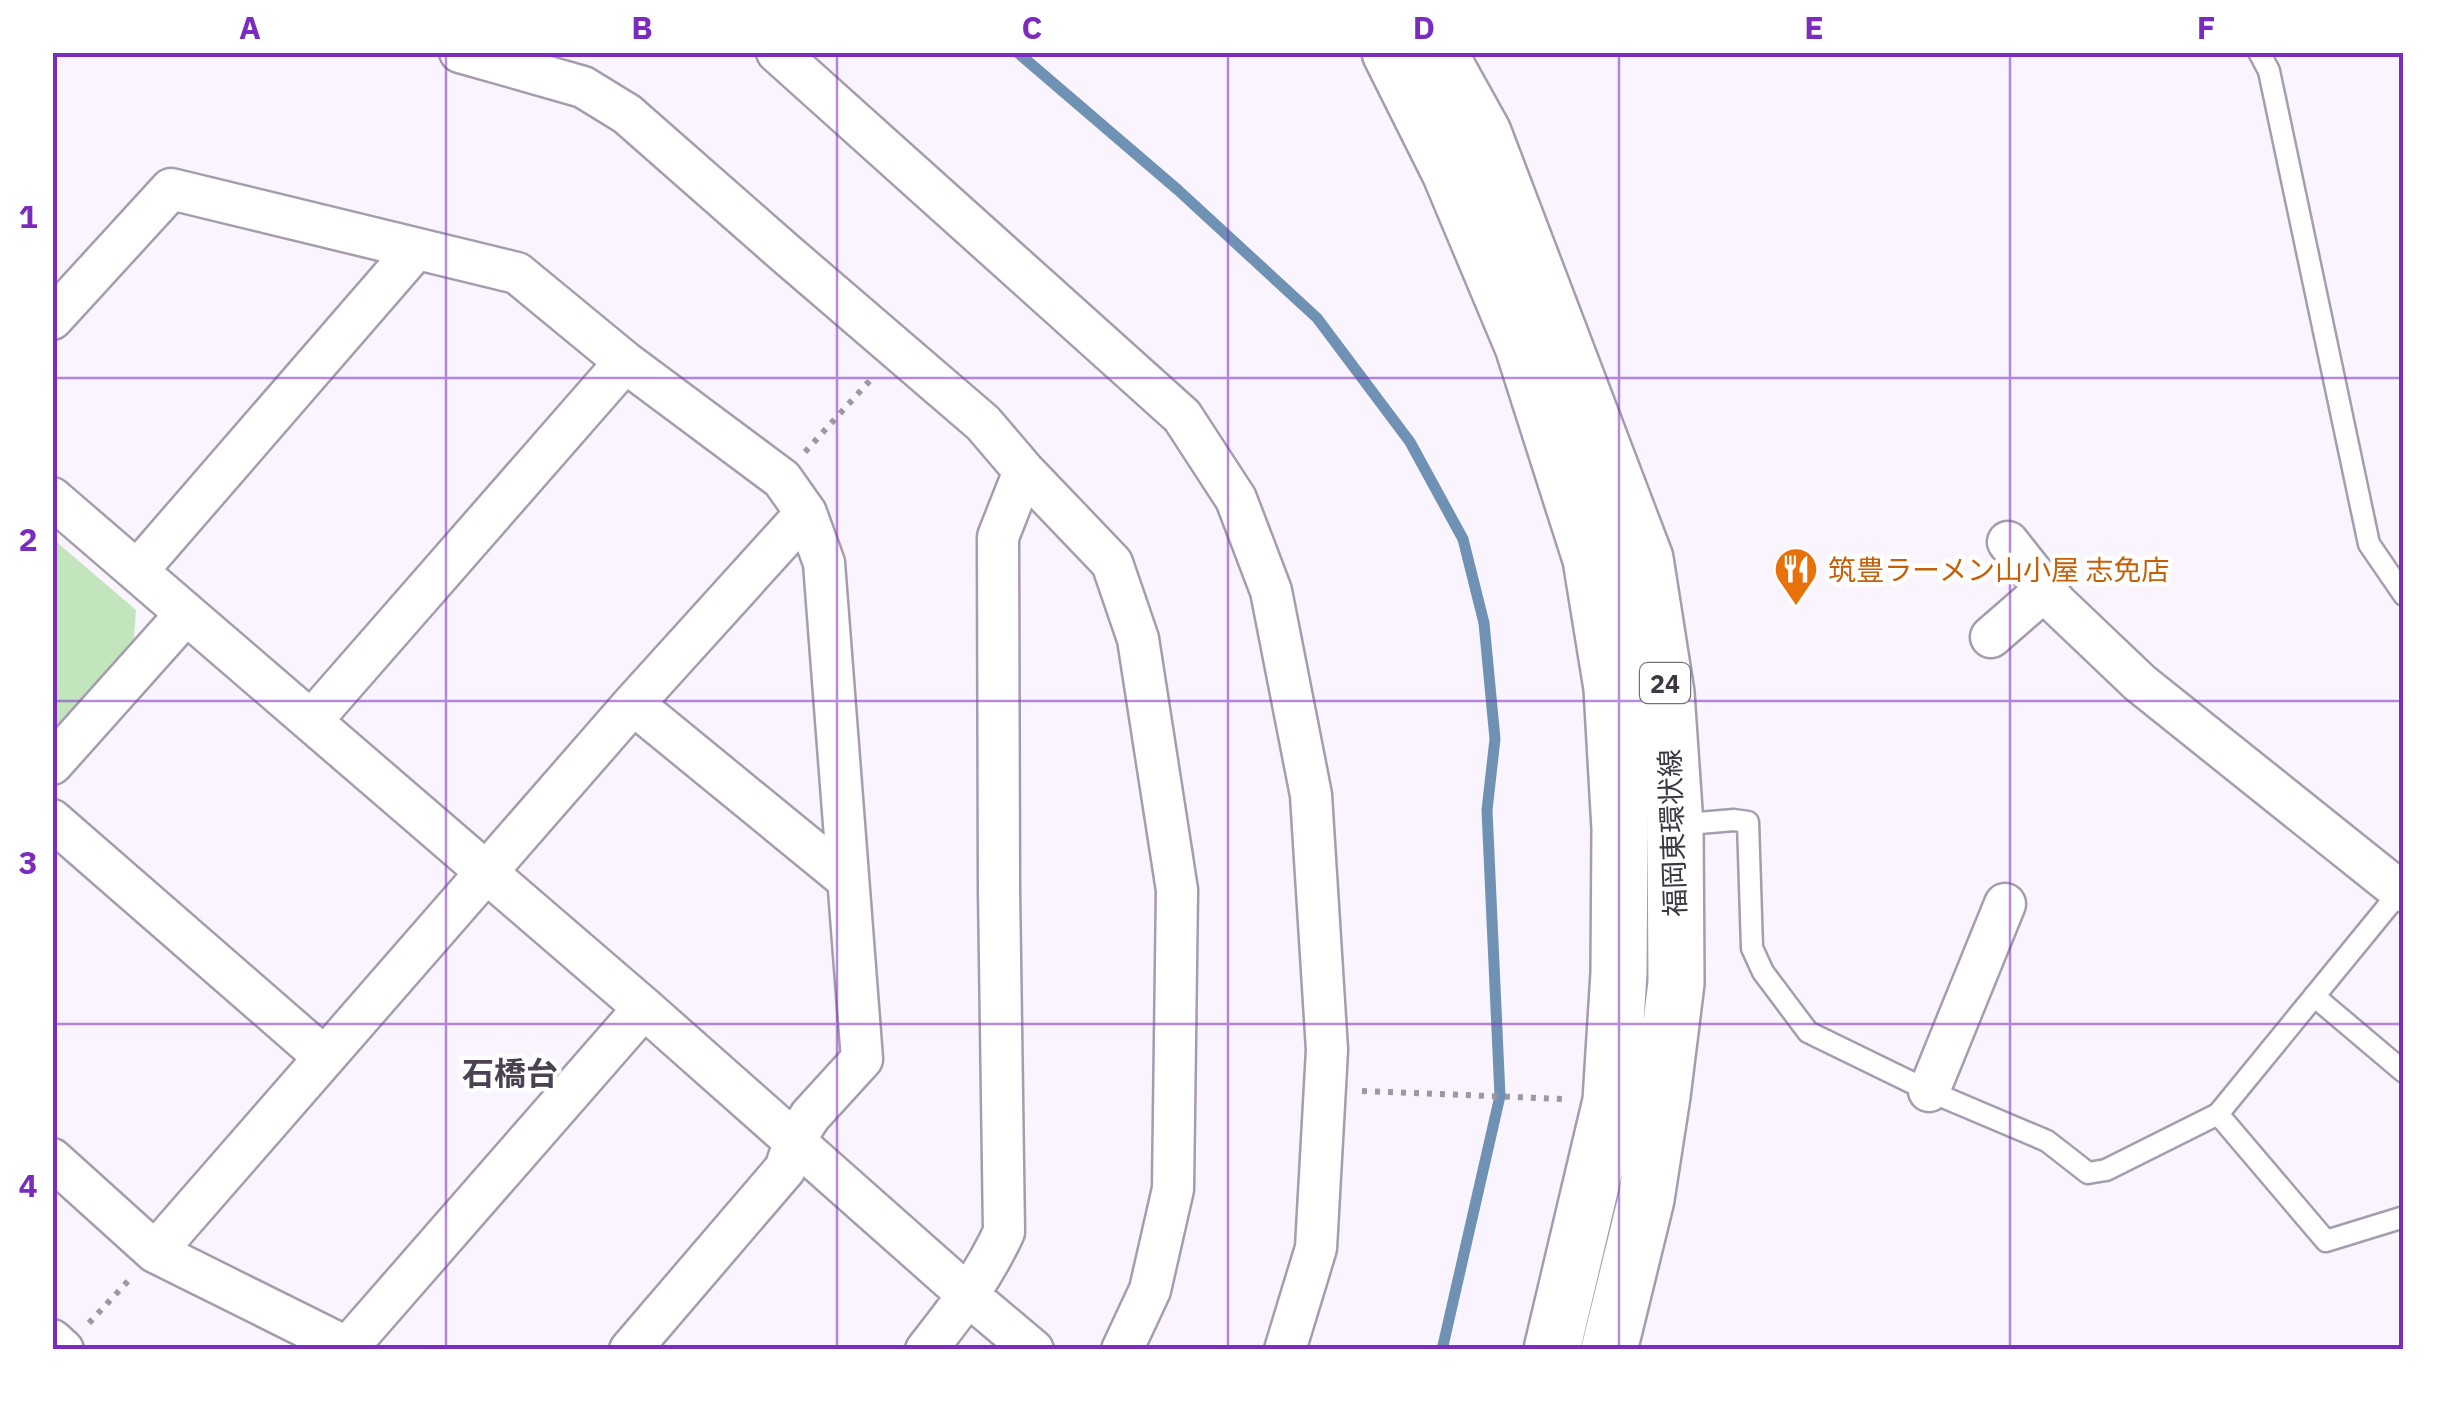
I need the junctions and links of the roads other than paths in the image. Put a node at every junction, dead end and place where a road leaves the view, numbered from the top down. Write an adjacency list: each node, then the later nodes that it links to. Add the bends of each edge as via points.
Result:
1 (460, 52): 6 (street)
2 (777, 52): 44 (street, via 1182,416 1236,500 1272,591 1312,795 1328,1050 1316,1248)
3 (1390, 52): 45 (main road, 福岡東環状線 / 24, via 1450,172 1523,346 1592,559 1612,688 1620,828 1611,1101)
4 (1438, 52): 23 (main road, 福岡東環状線 / 24, via 1483,133 1646,559 1666,693)
5 (2259, 52): 16 (lane, via 2269,71 2369,544)
6 (550, 64): 10 (street, via 627,114 983,424)
7 (416, 249): 8 (street, via 171,189); 9 (street, via 517,273); 14 (street)
8 (52, 320)
9 (625, 362): 12 (street, via 782,478); 20 (street)
10 (1024, 470): 38 (street, via 998,537 1004,1232); 43 (street, via 1112,564 1138,639 1177,890 1173,1189 1150,1290)
11 (52, 498): 14 (street)
12 (806, 513): 19 (street); 25 (street, via 824,563)
13 (2008, 542): 15 (street)
14 (138, 571): 17 (street)
15 (2045, 590): 18 (street); 26 (street, via 2140,683)
16 (2404, 595)
17 (186, 614): 20 (street); 21 (street)
18 (1991, 637)
19 (633, 704): 24 (street); 25 (street)
20 (312, 720): 24 (street)
21 (52, 764)
22 (52, 820): 30 (street)
23 (1674, 826): 32 (lane, via 1748,822 1752,948 1763,972 1808,1032); 46 (main road, 福岡東環状線 / 24, via 1676,983 1665,1078 1646,1199)
24 (486, 872): 29 (street); 30 (street)
25 (848, 880): 34 (street, via 862,1059)
26 (2402, 889): 28 (lane)
27 (2005, 904): 32 (street)
28 (2314, 996): 31 (lane); 33 (lane)
29 (644, 1008): 34 (street); 39 (street)
30 (324, 1057): 37 (street)
31 (2404, 1072)
32 (1929, 1091): 33 (lane, via 2047,1141 2088,1173)
33 (2218, 1114): 36 (lane, via 2326,1240)
34 (795, 1140): 38 (street); 40 (street, via 785,1169)
35 (52, 1160): 37 (street)
36 (2404, 1218)
37 (155, 1252): 39 (street)
38 (968, 1296): 41 (street); 42 (street)
39 (350, 1348)
40 (630, 1350)
41 (926, 1350)
42 (1033, 1350)
43 (1122, 1350)
44 (1284, 1350)
45 (1552, 1350)
46 (1608, 1350)

